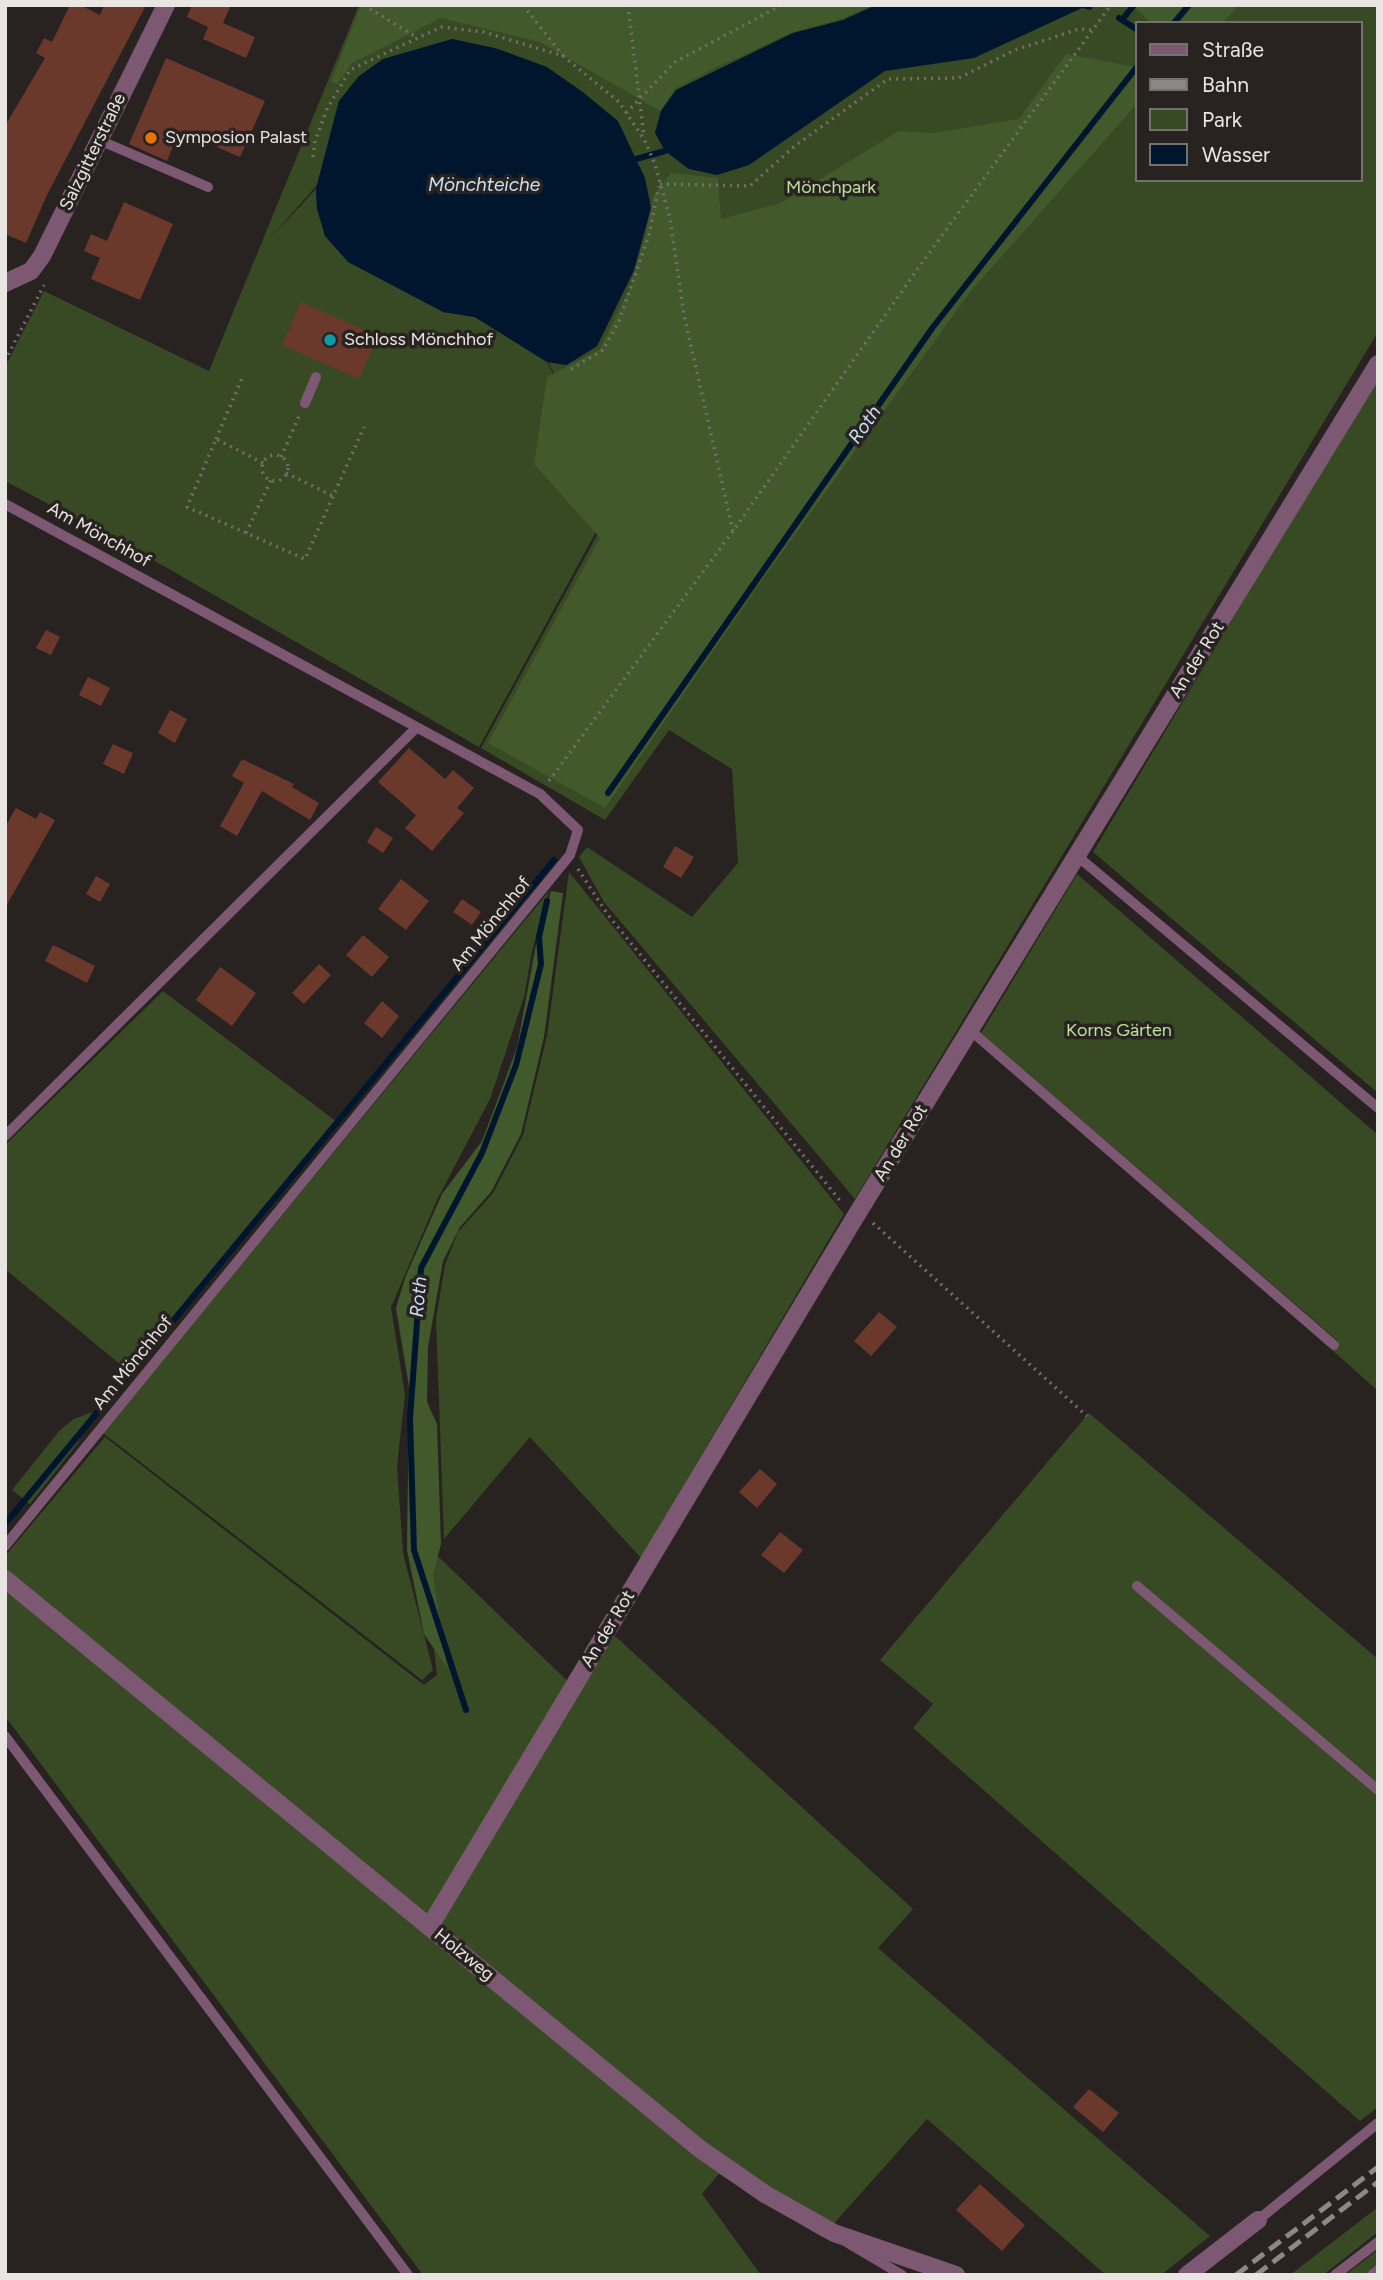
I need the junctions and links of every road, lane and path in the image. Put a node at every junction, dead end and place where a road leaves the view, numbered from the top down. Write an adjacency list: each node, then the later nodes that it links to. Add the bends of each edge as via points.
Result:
1 (166, 5): 13 (street, Salzgitterstraße)
2 (364, 5): 8 (path)
3 (523, 5): 9 (path)
4 (628, 5): 10 (path)
5 (782, 5): 10 (path, via 675,62)
6 (1111, 5): 7 (path)
7 (1091, 30): 15 (path, via 1079,29 1015,50 959,78 888,79 796,145 750,186); 31 (path)
8 (417, 38): 9 (path, via 441,27 484,32); 14 (path, via 350,70 327,109)
9 (563, 56): 11 (path)
10 (640, 97): 11 (path); 12 (path)
11 (626, 113): 12 (path)
12 (644, 139): 15 (path)
13 (99, 140): 16 (lane); 17 (street, Salzgitterstraße, via 42,256 31,271)
14 (313, 157)
15 (660, 184): 19 (path, via 649,235 619,321 603,350); 31 (path)
16 (208, 187)
17 (5, 283)
18 (1378, 364): 36 (street, An der Rot)
19 (571, 369)
20 (243, 376): 24 (path)
21 (316, 377): 22 (lane)
22 (305, 403): 25 (path)
23 (364, 427): 29 (path)
24 (216, 439): 26 (path); 32 (path, via 187,507)
25 (281, 457): 26 (path, via 269,456); 27 (path)
26 (263, 463): 28 (path, via 262,471)
27 (286, 473): 28 (path); 29 (path)
28 (271, 480): 32 (path)
29 (333, 496): 32 (path, via 305,559)
30 (5, 504): 33 (lane, Am Mönchhof)
31 (733, 531): 34 (path)
32 (246, 533)
33 (416, 728): 34 (lane, Am Mönchhof); 39 (lane)
34 (540, 794): 35 (lane, Am Mönchhof, via 578,830)
35 (570, 855): 40 (path, via 608,915); 43 (lane, Am Mönchhof)
36 (1076, 855): 37 (street, An der Rot); 38 (lane)
37 (970, 1030): 40 (street, An der Rot); 41 (lane)
38 (1378, 1108)
39 (5, 1136)
40 (857, 1215): 42 (path); 48 (street, An der Rot)
41 (1334, 1345)
42 (1087, 1416)
43 (5, 1546)
44 (5, 1580): 48 (street, Holzweg)
45 (1137, 1586): 47 (lane)
46 (5, 1736): 54 (lane)
47 (1378, 1790)
48 (430, 1926): 51 (street, Holzweg, via 699,2149)
49 (1378, 2123): 50 (lane)
50 (1258, 2220): 57 (street)
51 (834, 2233): 55 (lane); 56 (street, Holzweg)
52 (1378, 2242): 58 (lane)
53 (1378, 2270): 59 (lane)
54 (408, 2275)
55 (902, 2275)
56 (956, 2275)
57 (1186, 2275)
58 (1335, 2275)
59 (1372, 2275)

